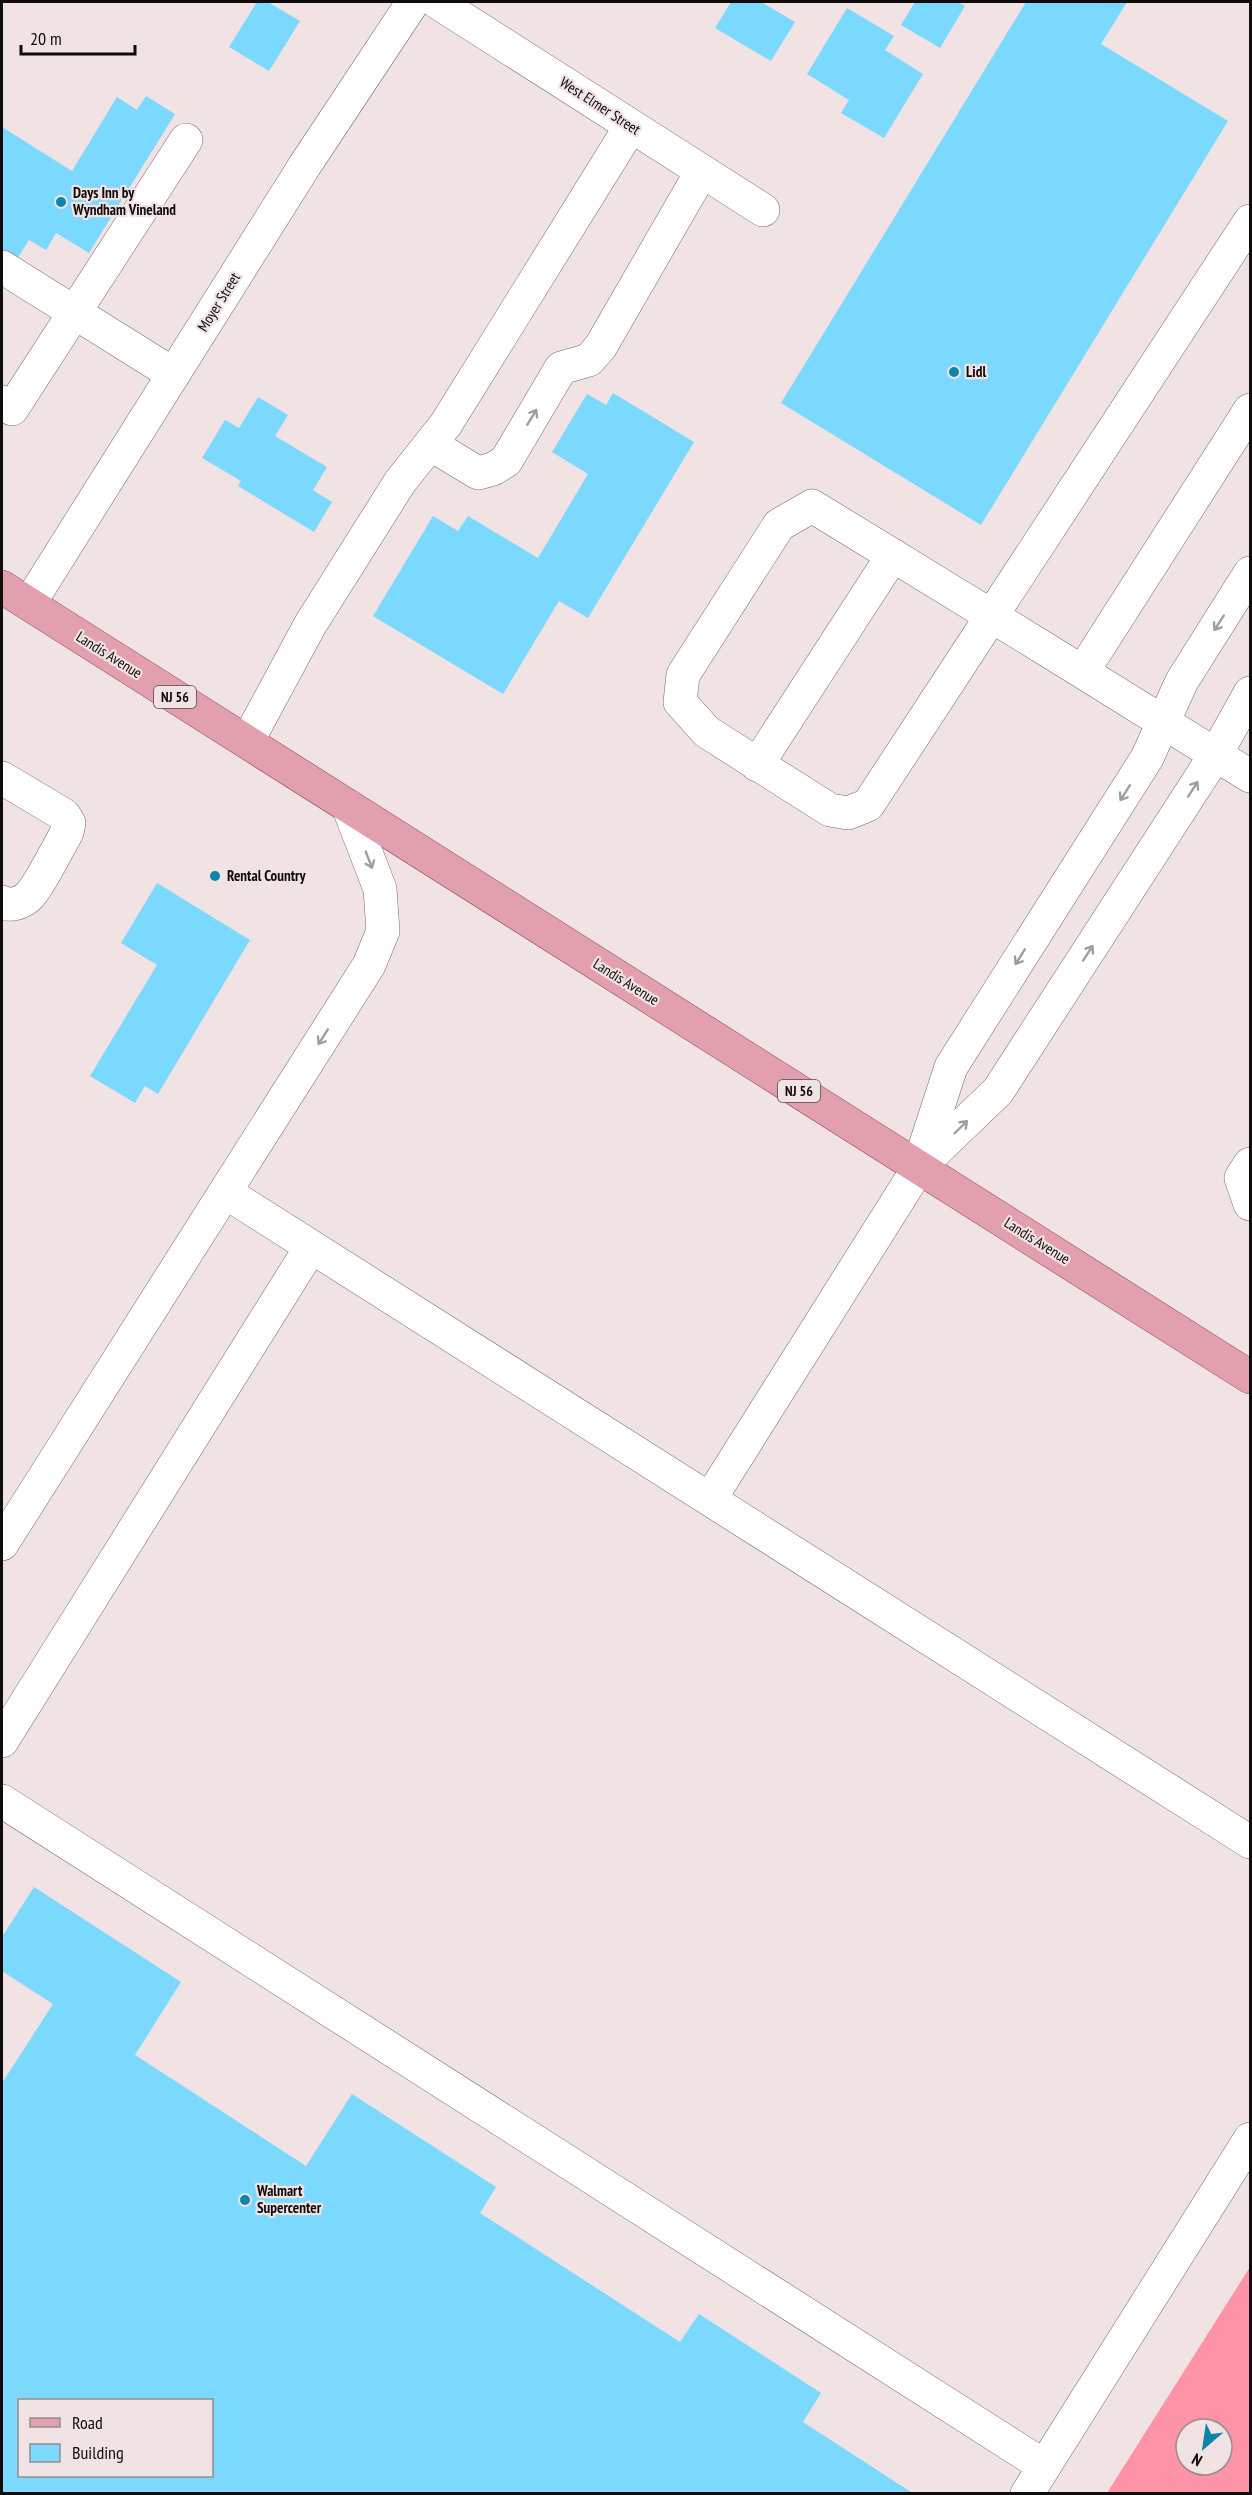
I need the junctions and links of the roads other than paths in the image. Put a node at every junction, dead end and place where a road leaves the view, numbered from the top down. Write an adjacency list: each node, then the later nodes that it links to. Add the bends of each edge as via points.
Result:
1 (413, 2): 10 (street, Moyer Street)
2 (437, 2): 3 (street, West Elmer Street)
3 (631, 126): 5 (street, West Elmer Street); 13 (street)
4 (186, 140): 9 (street)
5 (702, 171): 6 (street, West Elmer Street); 13 (street, one-way to 5, via 478,473 506,461 561,368 589,360 601,346)
6 (763, 210)
7 (1251, 221): 17 (street)
8 (2, 267): 9 (street)
9 (75, 312): 10 (street); 11 (street, via 12,409)
10 (173, 374): 16 (street, Moyer Street)
11 (2, 402)
12 (1251, 410): 18 (street)
13 (430, 444): 21 (street, via 400,482 310,625)
14 (893, 555): 17 (street); 23 (street); 23 (street, via 812,506 779,525 683,675 680,702 707,732)
15 (1251, 573): 20 (street, one-way to 20, via 1182,681)
16 (15, 596): 21 (main road, Landis Avenue / NJ 56)
17 (992, 616): 18 (street); 23 (street, via 868,805 848,813 830,810)
18 (1083, 671): 20 (street)
19 (1251, 693): 22 (street)
20 (1162, 721): 22 (street); 29 (street, one-way to 29, via 1147,758 951,1067)
21 (247, 742): 26 (main road, Landis Avenue / NJ 56)
22 (1216, 754): 24 (street); 29 (street, one-way to 22, via 998,1091)
23 (757, 765)
24 (1251, 776)
25 (2, 778): 27 (street, via 64,815 69,823 28,896 17,903)
26 (348, 806): 29 (main road, Landis Avenue / NJ 56); 30 (street, one-way to 30, via 380,889 383,931 369,965)
27 (2, 902)
28 (1251, 1164): 31 (street, via 1241,1178)
29 (919, 1167): 33 (main road, Landis Avenue / NJ 56); 34 (street)
30 (225, 1192): 32 (street); 35 (street)
31 (1251, 1204)
32 (311, 1247): 34 (street); 36 (street)
33 (1251, 1377)
34 (710, 1499): 38 (street)
35 (2, 1544)
36 (2, 1741)
37 (2, 1801): 40 (street)
38 (1251, 1842)
39 (1251, 2139): 40 (street)
40 (1044, 2466): 41 (street)
41 (1027, 2493)

